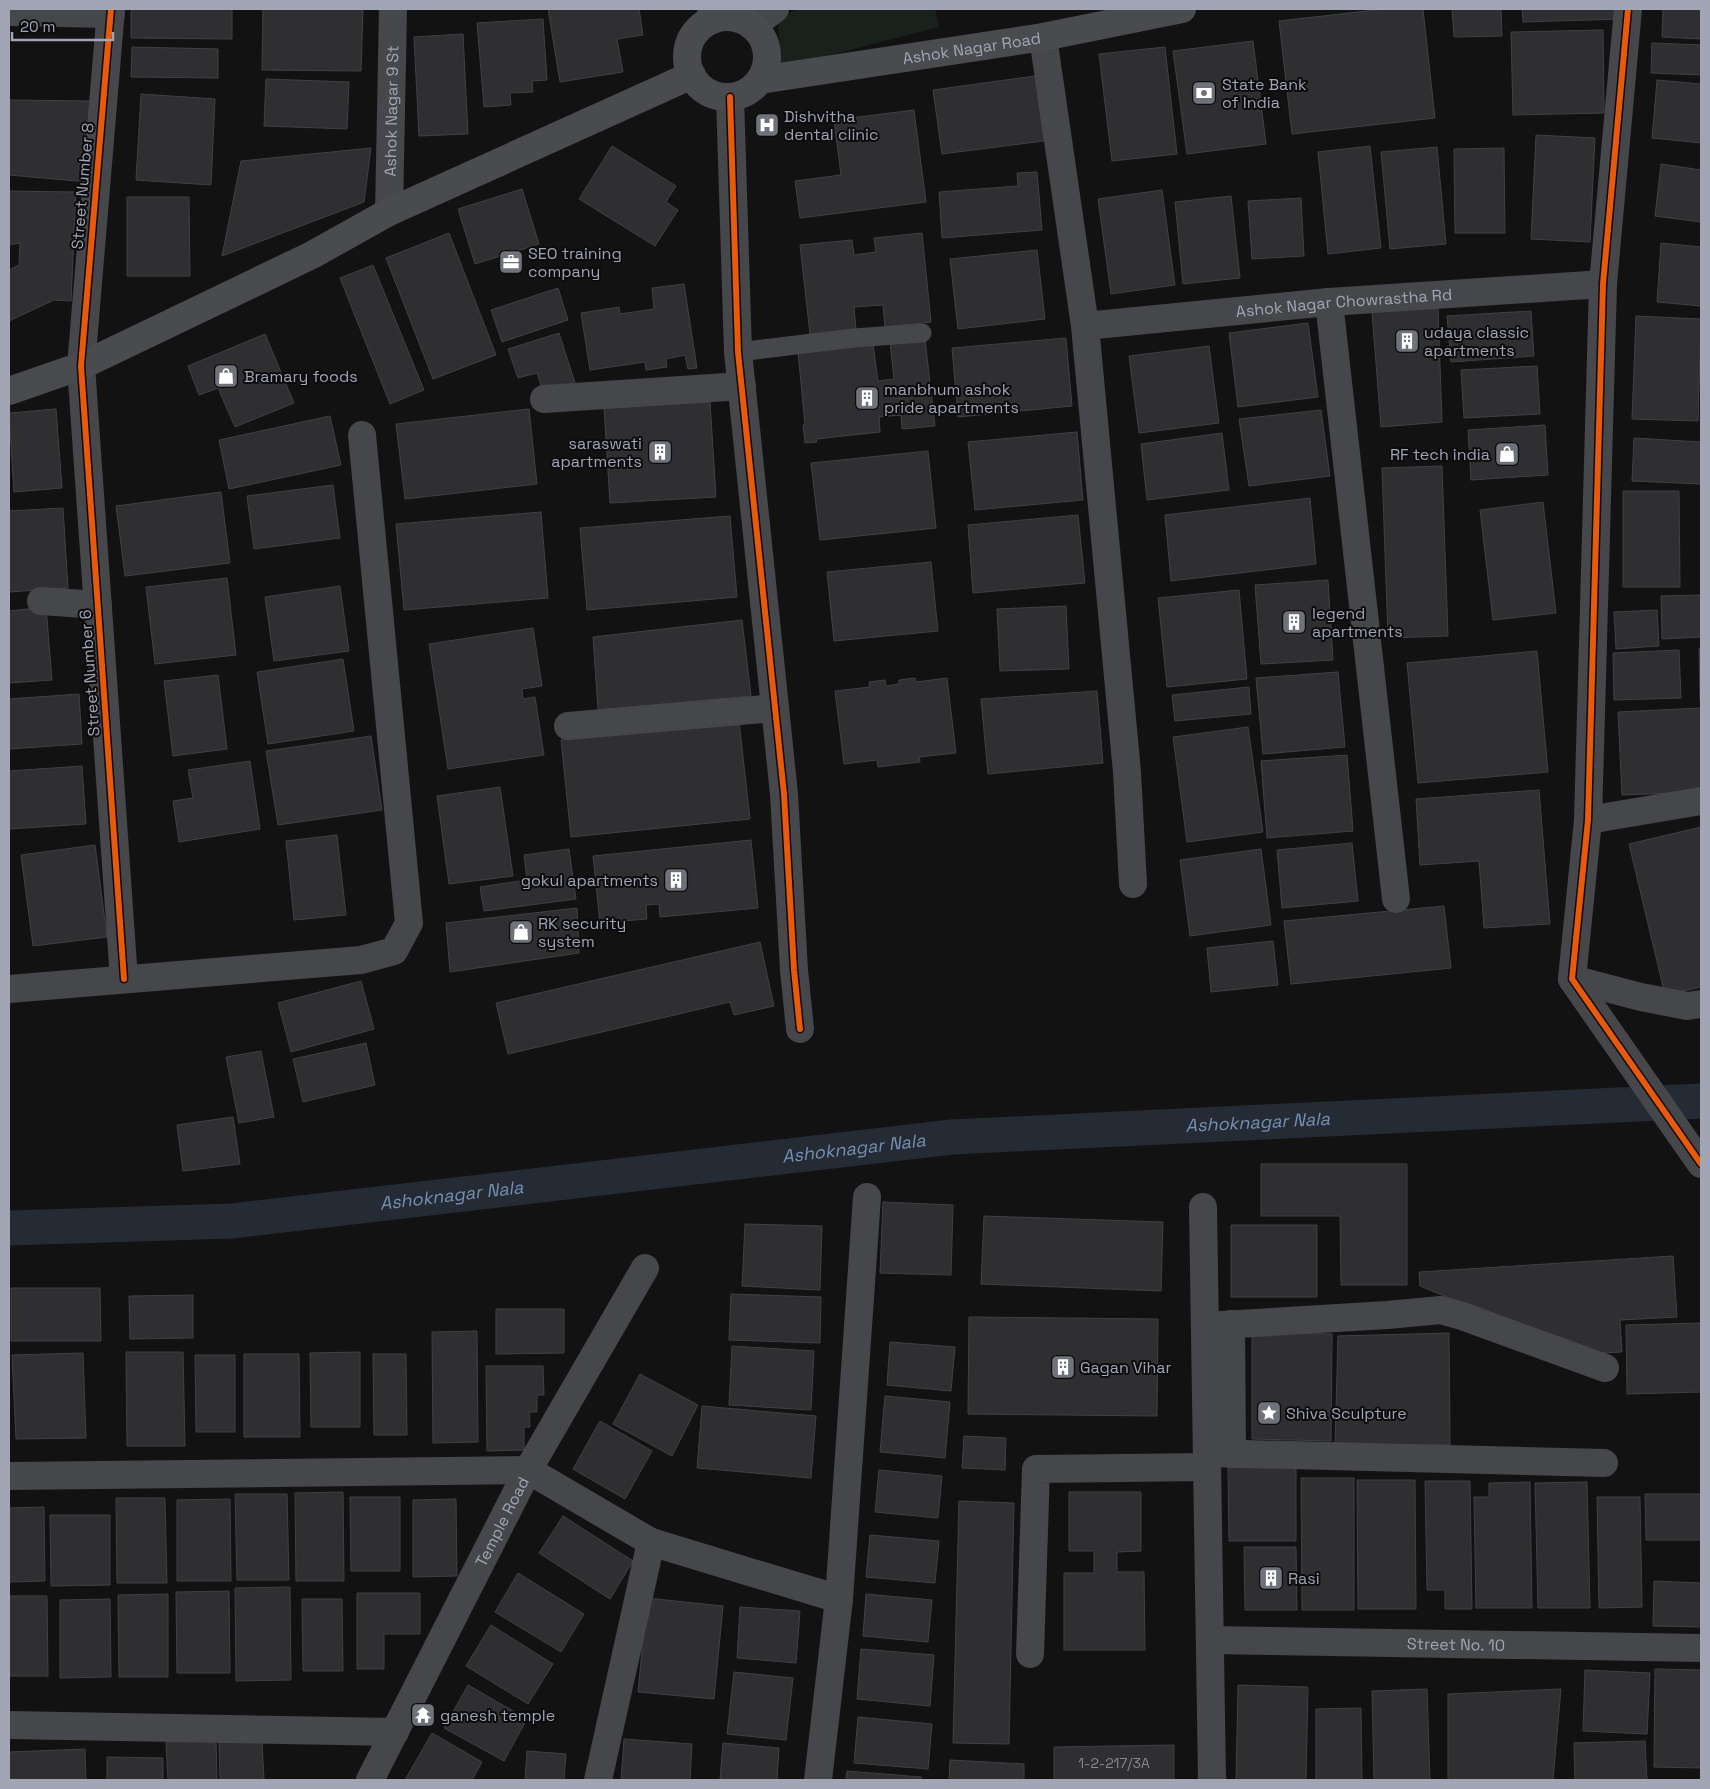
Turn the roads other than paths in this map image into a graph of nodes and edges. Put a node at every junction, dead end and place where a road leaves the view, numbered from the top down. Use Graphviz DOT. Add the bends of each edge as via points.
graph roads {
  1 [pos="393,9"];
  2 [pos="775,9"];
  3 [pos="1182,9"];
  4 [pos="1628,9"];
  5 [pos="111,11"];
  6 [pos="9,12"];
  7 [pos="711,14"];
  8 [pos="752,26"];
  9 [pos="1043,37"];
  10 [pos="692,75"];
  11 [pos="760,80"];
  12 [pos="730,97"];
  13 [pos="390,212"];
  14 [pos="1603,284"];
  15 [pos="1329,302"];
  16 [pos="1085,326"];
  17 [pos="922,333"];
  18 [pos="738,352"];
  19 [pos="81,366"];
  20 [pos="742,386"];
  21 [pos="9,391"];
  22 [pos="544,399"];
  23 [pos="362,435"];
  24 [pos="41,601"];
  25 [pos="98,605"];
  26 [pos="775,708"];
  27 [pos="568,726"];
  28 [pos="1701,801"];
  29 [pos="1588,820"];
  30 [pos="1133,884"];
  31 [pos="1396,899"];
  32 [pos="124,979"];
  33 [pos="1572,979"];
  34 [pos="9,990"];
  35 [pos="1701,1004"];
  36 [pos="800,1029"];
  37 [pos="1701,1164"];
  38 [pos="867,1197"];
  39 [pos="1203,1207"];
  40 [pos="645,1268"];
  41 [pos="1232,1324"];
  42 [pos="1205,1326"];
  43 [pos="1605,1368"];
  44 [pos="1215,1458"];
  45 [pos="1604,1463"];
  46 [pos="528,1470"];
  47 [pos="9,1476"];
  48 [pos="651,1542"];
  49 [pos="839,1599"];
  50 [pos="1210,1640"];
  51 [pos="1701,1648"];
  52 [pos="1030,1654"];
  53 [pos="9,1725"];
  54 [pos="395,1732"];
  55 [pos="370,1780"];
  56 [pos="598,1780"];
  57 [pos="818,1780"];
  58 [pos="1212,1780"];
  1 -- 13 [label="street, Ashok Nagar 9 St"];
  2 -- 8 [label="street"];
  3 -- 9 [label="main road, Ashok Nagar Road"];
  4 -- 14 [label="street"];
  5 -- 6 [label="street"];
  5 -- 19 [label="street, Street Number 8"];
  7 -- 8 [label="main road" via="740,19"];
  7 -- 10 [label="main road" via="688,50"];
  8 -- 11 [label="main road" via="764,42 767,61"];
  9 -- 11 [label="main road, Ashok Nagar Road"];
  9 -- 16 [label="street"];
  10 -- 12 [label="main road" via="708,92"];
  10 -- 13 [label="main road"];
  11 -- 12 [label="main road" via="747,93"];
  12 -- 18 [label="street"];
  13 -- 19 [label="main road" via="312,255"];
  14 -- 15 [label="street, Ashok Nagar Chowrastha Rd"];
  14 -- 29 [label="street"];
  15 -- 16 [label="street, Ashok Nagar Chowrastha Rd"];
  15 -- 31 [label="street"];
  16 -- 30 [label="street" via="1127,772"];
  17 -- 18 [label="lane"];
  18 -- 20 [label="street"];
  19 -- 21 [label="main road"];
  19 -- 25 [label="street, Street Number 6"];
  20 -- 22 [label="street"];
  20 -- 26 [label="street"];
  23 -- 32 [label="street" via="409,923 394,951 361,960"];
  24 -- 25 [label="street"];
  25 -- 32 [label="street, Street Number 6"];
  26 -- 27 [label="street"];
  26 -- 36 [label="street"];
  28 -- 29 [label="street"];
  29 -- 33 [label="street"];
  32 -- 34 [label="street"];
  33 -- 35 [label="street" via="1678,1005"];
  33 -- 37 [label="street"];
  38 -- 49 [label="street"];
  39 -- 42 [label="street"];
  40 -- 46 [label="street, Temple Road"];
  41 -- 42 [label="street"];
  41 -- 43 [label="street" via="1441,1310"];
  41 -- 44 [label="street"];
  42 -- 44 [label="street"];
  44 -- 45 [label="street"];
  44 -- 50 [label="street"];
  44 -- 52 [label="street" via="1036,1469"];
  46 -- 47 [label="street"];
  46 -- 48 [label="street"];
  46 -- 54 [label="street, Temple Road"];
  48 -- 49 [label="street"];
  48 -- 56 [label="street"];
  49 -- 57 [label="street"];
  50 -- 51 [label="street, Street No. 10"];
  50 -- 58 [label="street"];
  53 -- 54 [label="street"];
  54 -- 55 [label="street, Temple Road"];
}
